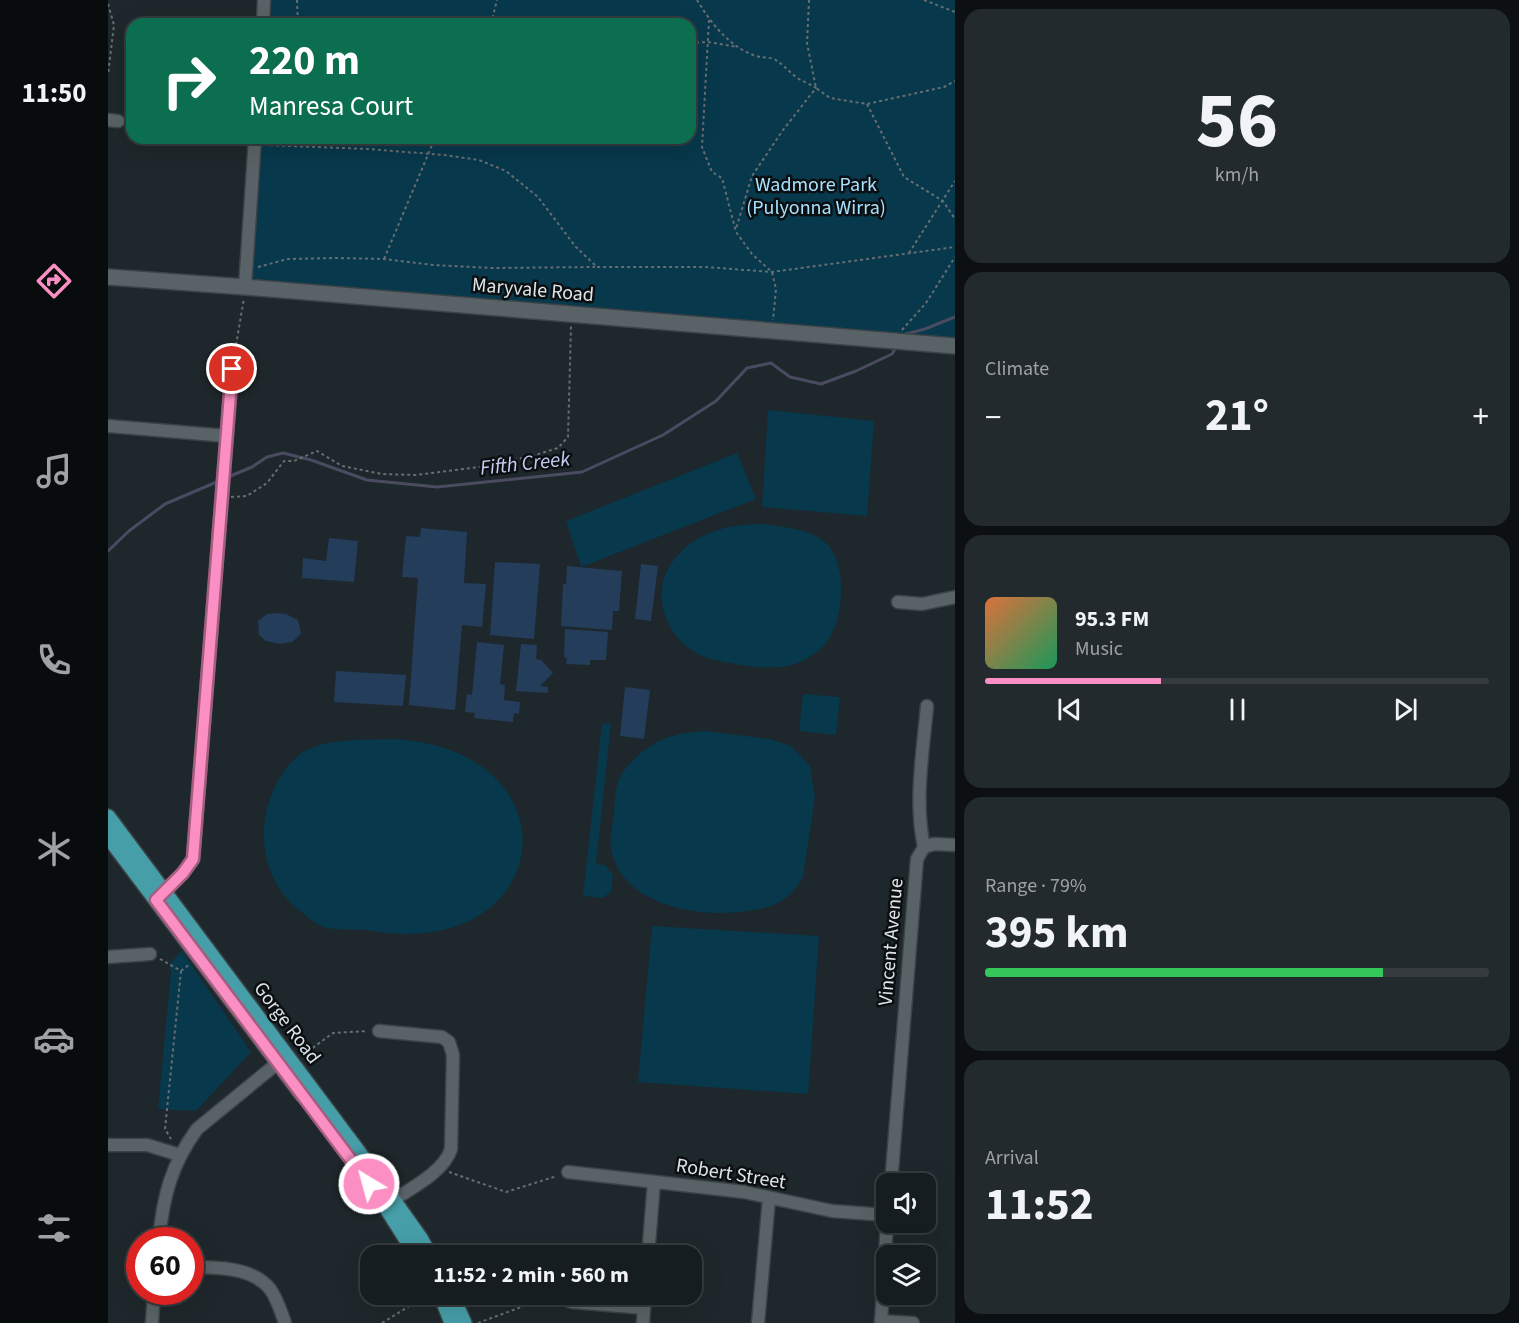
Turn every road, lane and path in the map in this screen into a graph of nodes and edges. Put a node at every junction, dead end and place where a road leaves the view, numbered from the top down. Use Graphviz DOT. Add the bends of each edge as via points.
graph roads {
  1 [pos="264,0"];
  2 [pos="297,0"];
  3 [pos="497,0"];
  4 [pos="697,0"];
  5 [pos="810,0"];
  6 [pos="924,0"];
  7 [pos="108,4"];
  8 [pos="955,12"];
  9 [pos="262,18"];
  10 [pos="298,18"];
  11 [pos="492,18"];
  12 [pos="709,20"];
  13 [pos="708,42"];
  14 [pos="696,43"];
  15 [pos="739,47"];
  16 [pos="108,75"];
  17 [pos="955,81"];
  18 [pos="816,88"];
  19 [pos="867,104"];
  20 [pos="255,144"];
  21 [pos="277,144"];
  22 [pos="432,144"];
  23 [pos="291,146"];
  24 [pos="427,153"];
  25 [pos="955,181"];
  26 [pos="943,201"];
  27 [pos="955,219"];
  28 [pos="735,232"];
  29 [pos="955,247"];
  30 [pos="909,253"];
  31 [pos="955,257"];
  32 [pos="384,259"];
  33 [pos="597,267"];
  34 [pos="246,271"];
  35 [pos="772,272"];
  36 [pos="108,277"];
  37 [pos="245,287"];
  38 [pos="571,314"];
  39 [pos="771,331"];
  40 [pos="900,342"];
  41 [pos="955,346"];
  42 [pos="232,369"];
  43 [pos="108,426"];
  44 [pos="227,436"];
  45 [pos="223,491"];
  46 [pos="955,597"];
  47 [pos="898,602"];
  48 [pos="927,706"];
  49 [pos="108,816"];
  50 [pos="108,836"];
  51 [pos="955,845"];
  52 [pos="924,847"];
  53 [pos="160,896"];
  54 [pos="150,954"];
  55 [pos="108,957"];
  56 [pos="193,962"];
  57 [pos="182,970"];
  58 [pos="379,1031"];
  59 [pos="285,1061"];
  60 [pos="108,1145"];
  61 [pos="180,1155"];
  62 [pos="440,1168"];
  63 [pos="568,1172"];
  64 [pos="892,1173"];
  65 [pos="654,1182"];
  66 [pos="769,1198"];
  67 [pos="389,1203"];
  68 [pos="876,1214"];
  69 [pos="161,1227"];
  70 [pos="887,1233"];
  71 [pos="411,1245"];
  72 [pos="421,1245"];
  73 [pos="649,1245"];
  74 [pos="204,1268"];
  75 [pos="153,1305"];
  76 [pos="411,1305"];
  77 [pos="445,1305"];
  78 [pos="456,1305"];
  79 [pos="525,1305"];
  80 [pos="608,1305"];
  81 [pos="644,1305"];
  82 [pos="644,1308"];
  83 [pos="881,1322"];
  84 [pos="152,1323"];
  85 [pos="285,1323"];
  86 [pos="382,1323"];
  87 [pos="452,1323"];
  88 [pos="464,1323"];
  89 [pos="478,1323"];
  90 [pos="643,1323"];
  91 [pos="758,1323"];
  92 [pos="913,1323"];
  1 -- 9 [label="street"];
  2 -- 10 [label="path"];
  3 -- 11 [label="path"];
  4 -- 12 [label="path"];
  5 -- 18 [label="path" via="807,43"];
  6 -- 8 [label="path"];
  7 -- 16 [label="path" via="114,25"];
  12 -- 13 [label="path"];
  12 -- 15 [label="path"];
  13 -- 14 [label="path"];
  13 -- 15 [label="path"];
  13 -- 28 [label="path" via="702,147 712,172 722,178"];
  15 -- 18 [label="path" via="758,57 772,58"];
  17 -- 19 [label="path" via="944,87"];
  18 -- 19 [label="path" via="830,98"];
  18 -- 28 [label="path" via="752,176"];
  19 -- 26 [label="path" via="904,177"];
  20 -- 34 [label="street"];
  21 -- 23 [label="path"];
  22 -- 24 [label="path"];
  23 -- 24 [label="path"];
  24 -- 32 [label="path"];
  24 -- 33 [label="path" via="479,160 506,171 538,196 575,246"];
  25 -- 26 [label="path"];
  26 -- 27 [label="path"];
  26 -- 30 [label="path"];
  28 -- 35 [label="path"];
  29 -- 30 [label="path"];
  30 -- 35 [label="path"];
  31 -- 40 [label="path"];
  32 -- 33 [label="path" via="492,268"];
  32 -- 34 [label="path" via="288,259"];
  33 -- 35 [label="path" via="706,267"];
  34 -- 37 [label="street"];
  35 -- 39 [label="path" via="776,289"];
  36 -- 37 [label="main road, Maryvale Road"];
  37 -- 38 [label="main road, Maryvale Road"];
  37 -- 42 [label="path"];
  38 -- 39 [label="main road, Maryvale Road"];
  38 -- 45 [label="path" via="567,437 558,448 479,467 416,476 342,466 317,451 284,461 267,483 247,496"];
  39 -- 40 [label="main road, Maryvale Road"];
  40 -- 41 [label="main road, Maryvale Road"];
  42 -- 44 [label="street"];
  43 -- 44 [label="street"];
  44 -- 45 [label="street"];
  45 -- 53 [label="street" via="193,859"];
  46 -- 47 [label="street" via="922,604"];
  48 -- 52 [label="street, Vincent Avenue" via="919,801"];
  49 -- 53 [label="main road, Gorge Road"];
  50 -- 53 [label="main road, Gorge Road"];
  51 -- 52 [label="street"];
  52 -- 64 [label="street, Vincent Avenue" via="917,859"];
  53 -- 59 [label="main road, Gorge Road"];
  54 -- 55 [label="street"];
  54 -- 57 [label="path"];
  56 -- 57 [label="path"];
  57 -- 61 [label="path" via="165,1129"];
  58 -- 59 [label="path" via="333,1033"];
  58 -- 62 [label="street" via="436,1035 452,1047 451,1149"];
  59 -- 61 [label="street" via="197,1129"];
  59 -- 67 [label="main road, Gorge Road"];
  60 -- 61 [label="street" via="147,1145"];
  61 -- 69 [label="street" via="164,1198"];
  62 -- 63 [label="path" via="506,1192"];
  62 -- 67 [label="street"];
  63 -- 65 [label="street, Robert Street"];
  65 -- 66 [label="street, Robert Street"];
  65 -- 73 [label="street"];
  66 -- 68 [label="street, Robert Street" via="832,1211"];
  66 -- 91 [label="street"];
  67 -- 71 [label="main road, Gorge Road"];
  67 -- 72 [label="main road, Gorge Road"];
  70 -- 83 [label="street"];
  74 -- 85 [label="street" via="242,1272 263,1283 270,1288"];
  75 -- 84 [label="street"];
  76 -- 86 [label="path"];
  77 -- 87 [label="main road"];
  78 -- 88 [label="main road"];
  79 -- 89 [label="path"];
  80 -- 82 [label="street"];
  81 -- 82 [label="street"];
  82 -- 90 [label="street"];
  83 -- 92 [label="street"];
}
